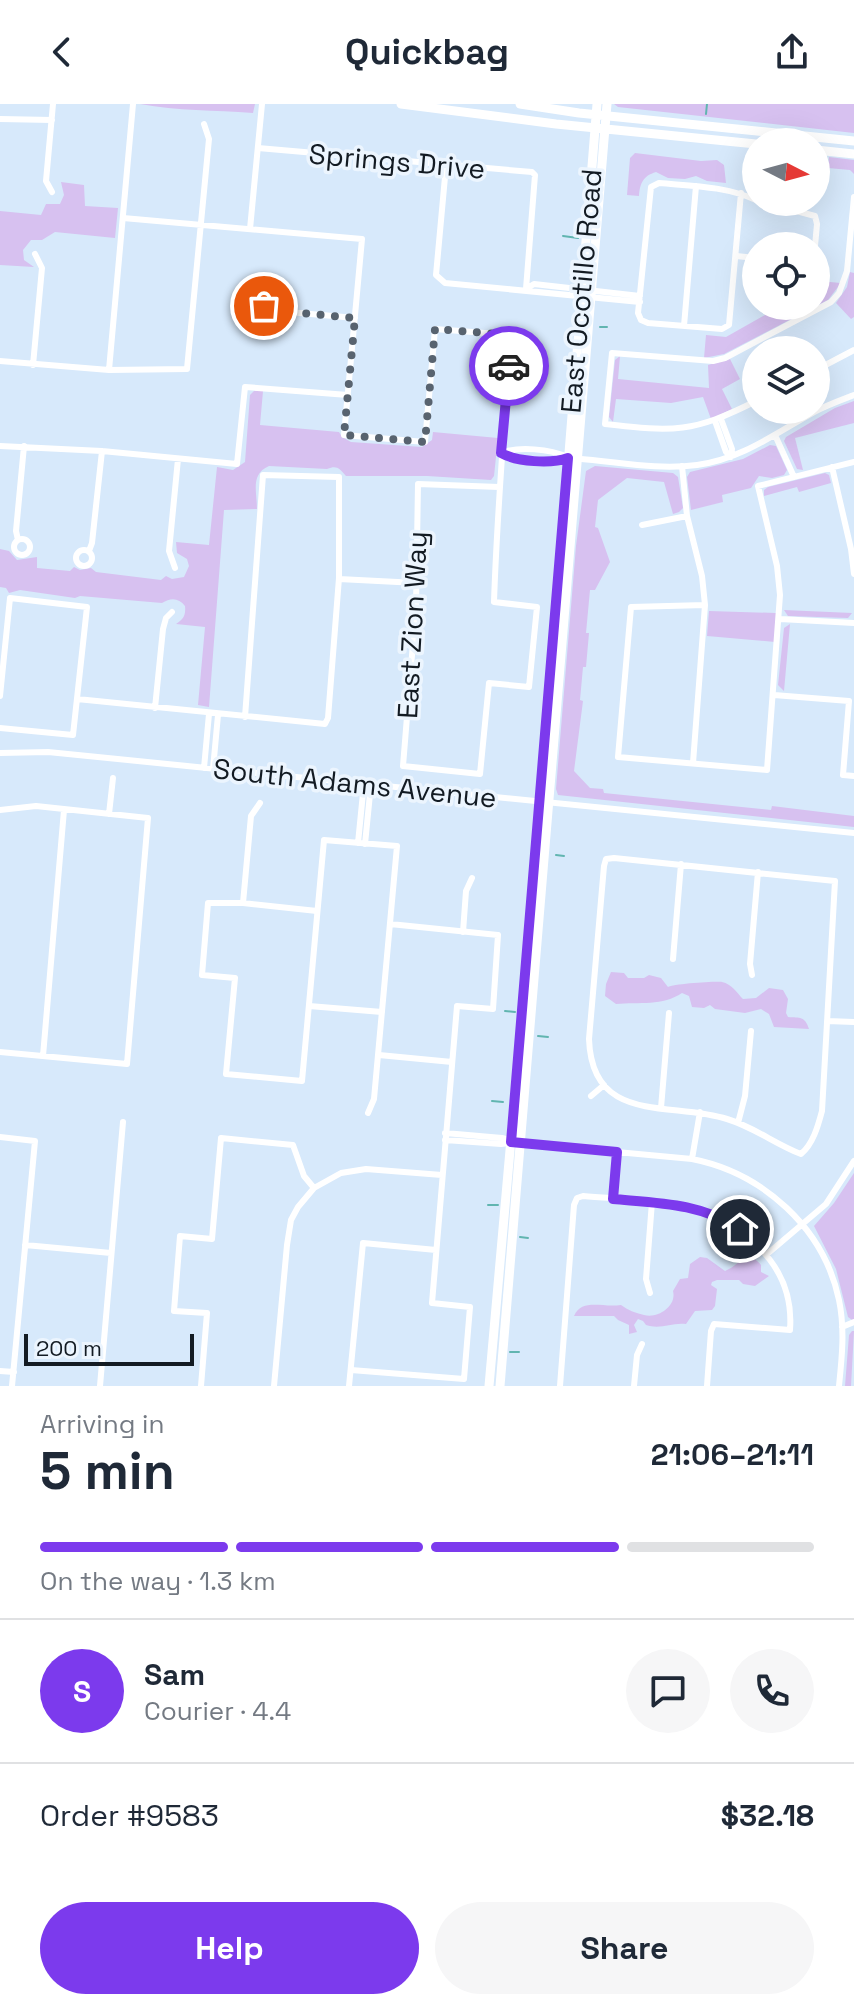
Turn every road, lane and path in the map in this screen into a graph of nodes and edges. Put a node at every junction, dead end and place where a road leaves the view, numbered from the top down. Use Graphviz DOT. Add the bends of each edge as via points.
graph roads {
  1 [pos="53,104"];
  2 [pos="133,104"];
  3 [pos="262,104"];
  4 [pos="401,104"];
  5 [pos="520,104"];
  6 [pos="607,104"];
  7 [pos="600,112"];
  8 [pos="0,119"];
  9 [pos="52,120"];
  10 [pos="204,124"];
  11 [pos="600,128"];
  12 [pos="742,133"];
  13 [pos="830,140"];
  14 [pos="854,141"];
  15 [pos="742,143"];
  16 [pos="258,148"];
  17 [pos="830,151"];
  18 [pos="854,154"];
  19 [pos="446,166"];
  20 [pos="696,186"];
  21 [pos="52,192"];
  22 [pos="741,193"];
  23 [pos="854,197"];
  24 [pos="123,218"];
  25 [pos="201,225"];
  26 [pos="250,229"];
  27 [pos="35,254"];
  28 [pos="736,256"];
  29 [pos="742,257"];
  30 [pos="553,286"];
  31 [pos="526,289"];
  32 [pos="553,294"];
  33 [pos="587,294"];
  34 [pos="640,299"];
  35 [pos="264,306"];
  36 [pos="355,318"];
  37 [pos="684,326"];
  38 [pos="854,350"];
  39 [pos="0,361"];
  40 [pos="830,363"];
  41 [pos="33,365"];
  42 [pos="109,370"];
  43 [pos="508,372"];
  44 [pos="528,374"];
  45 [pos="348,395"];
  46 [pos="854,395"];
  47 [pos="742,408"];
  48 [pos="718,420"];
  49 [pos="775,435"];
  50 [pos="0,446"];
  51 [pos="24,446"];
  52 [pos="102,451"];
  53 [pos="501,453"];
  54 [pos="731,457"];
  55 [pos="568,458"];
  56 [pos="579,458"];
  57 [pos="178,459"];
  58 [pos="854,462"];
  59 [pos="682,466"];
  60 [pos="832,467"];
  61 [pos="794,477"];
  62 [pos="499,487"];
  63 [pos="687,516"];
  64 [pos="642,525"];
  65 [pos="18,540"];
  66 [pos="852,549"];
  67 [pos="89,551"];
  68 [pos="175,568"];
  69 [pos="854,574"];
  70 [pos="339,579"];
  71 [pos="417,583"];
  72 [pos="705,605"];
  73 [pos="172,612"];
  74 [pos="780,619"];
  75 [pos="854,623"];
  76 [pos="0,694"];
  77 [pos="774,695"];
  78 [pos="77,699"];
  79 [pos="155,708"];
  80 [pos="209,714"];
  81 [pos="218,715"];
  82 [pos="245,717"];
  83 [pos="0,728"];
  84 [pos="0,753"];
  85 [pos="693,763"];
  86 [pos="204,768"];
  87 [pos="213,769"];
  88 [pos="854,776"];
  89 [pos="113,778"];
  90 [pos="368,784"];
  91 [pos="546,802"];
  92 [pos="260,803"];
  93 [pos="0,810"];
  94 [pos="64,810"];
  95 [pos="109,814"];
  96 [pos="854,833"];
  97 [pos="362,843"];
  98 [pos="681,864"];
  99 [pos="758,872"];
  100 [pos="472,878"];
  101 [pos="243,903"];
  102 [pos="317,911"];
  103 [pos="390,924"];
  104 [pos="463,932"];
  105 [pos="673,959"];
  106 [pos="752,975"];
  107 [pos="309,1006"];
  108 [pos="382,1012"];
  109 [pos="669,1013"];
  110 [pos="827,1021"];
  111 [pos="854,1022"];
  112 [pos="751,1031"];
  113 [pos="0,1052"];
  114 [pos="379,1055"];
  115 [pos="43,1056"];
  116 [pos="452,1062"];
  117 [pos="604,1085"];
  118 [pos="591,1096"];
  119 [pos="661,1108"];
  120 [pos="700,1112"];
  121 [pos="368,1113"];
  122 [pos="123,1122"];
  123 [pos="738,1123"];
  124 [pos="0,1137"];
  125 [pos="445,1137"];
  126 [pos="516,1143"];
  127 [pos="617,1152"];
  128 [pos="692,1159"];
  129 [pos="854,1161"];
  130 [pos="442,1175"];
  131 [pos="314,1188"];
  132 [pos="613,1199"];
  133 [pos="652,1202"];
  134 [pos="803,1225"];
  135 [pos="25,1245"];
  136 [pos="436,1250"];
  137 [pos="111,1253"];
  138 [pos="766,1255"];
  139 [pos="650,1293"];
  140 [pos="854,1322"];
  141 [pos="842,1327"];
  142 [pos="854,1329"];
  143 [pos="642,1344"];
  144 [pos="351,1370"];
  145 [pos="0,1371"];
  146 [pos="14,1372"];
  147 [pos="431,1377"];
  148 [pos="12,1386"];
  149 [pos="100,1386"];
  150 [pos="201,1386"];
  151 [pos="274,1386"];
  152 [pos="349,1386"];
  153 [pos="430,1386"];
  154 [pos="489,1386"];
  155 [pos="500,1386"];
  156 [pos="560,1386"];
  157 [pos="634,1386"];
  158 [pos="707,1386"];
  159 [pos="839,1386"];
  1 -- 9 [label="street"];
  2 -- 24 [label="street"];
  3 -- 16 [label="street"];
  4 -- 11 [label="main road"];
  5 -- 7 [label="main road"];
  6 -- 7 [label="main road, East Ocotillo Road"];
  7 -- 11 [label="main road, East Ocotillo Road"];
  7 -- 12 [label="main road"];
  8 -- 9 [label="street"];
  9 -- 21 [label="street" via="46,181"];
  10 -- 25 [label="street" via="209,139"];
  11 -- 15 [label="main road"];
  11 -- 33 [label="main road, East Ocotillo Road"];
  13 -- 14 [label="main road"];
  16 -- 19 [label="street, Springs Drive"];
  16 -- 26 [label="street"];
  17 -- 18 [label="main road"];
  19 -- 31 [label="street" via="439,280"];
  19 -- 31 [label="street, Springs Drive" via="535,175"];
  20 -- 22 [label="street"];
  20 -- 34 [label="street" via="651,187"];
  20 -- 37 [label="street"];
  22 -- 28 [label="street"];
  23 -- 48 [label="street" via="844,282 831,302 713,361 612,353 605,424 679,429"];
  24 -- 25 [label="street"];
  24 -- 42 [label="street"];
  25 -- 26 [label="street"];
  25 -- 42 [label="street" via="187,369"];
  26 -- 36 [label="street" via="362,239"];
  27 -- 41 [label="street" via="42,268"];
  28 -- 29 [label="street"];
  28 -- 37 [label="street" via="729,325"];
  30 -- 31 [label="street" via="534,284"];
  30 -- 32 [label="street"];
  30 -- 33 [label="street"];
  31 -- 32 [label="street"];
  32 -- 33 [label="street"];
  33 -- 34 [label="street"];
  33 -- 55 [label="main road, East Ocotillo Road"];
  33 -- 56 [label="main road, East Ocotillo Road"];
  34 -- 37 [label="street" via="639,317 644,322"];
  35 -- 36 [label="street"];
  36 -- 45 [label="street"];
  38 -- 40 [label="street"];
  39 -- 41 [label="street"];
  41 -- 42 [label="street"];
  43 -- 44 [label="street"];
  43 -- 45 [label="street" via="511,335 435,329 425,442 344,435"];
  43 -- 53 [label="street"];
  45 -- 57 [label="street" via="245,387 237,464"];
  46 -- 49 [label="street"];
  47 -- 48 [label="street"];
  48 -- 54 [label="street"];
  49 -- 54 [label="street"];
  49 -- 61 [label="street"];
  50 -- 51 [label="street"];
  51 -- 52 [label="street"];
  51 -- 65 [label="street"];
  52 -- 57 [label="street"];
  52 -- 67 [label="street"];
  53 -- 55 [label="street"];
  53 -- 62 [label="street"];
  54 -- 59 [label="street"];
  55 -- 56 [label="street"];
  55 -- 91 [label="main road, East Ocotillo Road"];
  56 -- 59 [label="street"];
  56 -- 91 [label="main road, East Ocotillo Road"];
  57 -- 68 [label="street" via="169,551"];
  58 -- 60 [label="street"];
  59 -- 63 [label="street"];
  60 -- 61 [label="street"];
  60 -- 66 [label="street"];
  61 -- 74 [label="street" via="758,486 777,566"];
  62 -- 71 [label="street, East Zion Way" via="418,484"];
  62 -- 71 [label="street, East Zion Way" via="494,602 537,607 529,687 489,683 480,774 403,766"];
  63 -- 64 [label="street"];
  63 -- 72 [label="street"];
  66 -- 69 [label="street"];
  70 -- 71 [label="street"];
  70 -- 82 [label="street" via="325,724"];
  70 -- 82 [label="street" via="339,477 263,475"];
  72 -- 85 [label="street"];
  72 -- 85 [label="street" via="631,607 618,757"];
  73 -- 79 [label="street" via="163,629"];
  74 -- 75 [label="street"];
  74 -- 77 [label="street"];
  76 -- 78 [label="street" via="10,598 87,607"];
  77 -- 85 [label="street" via="767,770"];
  77 -- 88 [label="street" via="849,701 843,775"];
  78 -- 79 [label="street"];
  78 -- 83 [label="street" via="73,735"];
  79 -- 80 [label="street"];
  80 -- 81 [label="street"];
  80 -- 86 [label="street"];
  81 -- 82 [label="street"];
  81 -- 87 [label="street"];
  84 -- 86 [label="street, South Adams Avenue" via="38,751"];
  86 -- 87 [label="street, South Adams Avenue"];
  87 -- 90 [label="street, South Adams Avenue"];
  89 -- 95 [label="street"];
  90 -- 91 [label="street, South Adams Avenue"];
  90 -- 97 [label="street"];
  91 -- 96 [label="street, South Adams Avenue"];
  91 -- 126 [label="main road, East Ocotillo Road"];
  92 -- 101 [label="street" via="251,816"];
  93 -- 94 [label="street"];
  94 -- 95 [label="street"];
  94 -- 115 [label="street"];
  95 -- 115 [label="street" via="148,818 127,1064"];
  97 -- 102 [label="street" via="324,840"];
  97 -- 103 [label="street" via="397,846"];
  98 -- 99 [label="street"];
  98 -- 105 [label="street"];
  98 -- 117 [label="street" via="606,859 589,1039 592,1065"];
  99 -- 106 [label="street"];
  99 -- 110 [label="street" via="835,881"];
  100 -- 104 [label="street"];
  101 -- 102 [label="street"];
  101 -- 107 [label="street" via="208,903 202,975 235,978 226,1074 302,1081"];
  102 -- 107 [label="street"];
  103 -- 104 [label="street"];
  103 -- 108 [label="street"];
  104 -- 116 [label="street" via="498,935 493,1009 457,1006"];
  107 -- 108 [label="street"];
  108 -- 114 [label="street"];
  109 -- 119 [label="street"];
  110 -- 111 [label="street"];
  110 -- 123 [label="street" via="822,1111 801,1154"];
  112 -- 123 [label="street"];
  113 -- 115 [label="street"];
  114 -- 116 [label="street"];
  114 -- 121 [label="street"];
  116 -- 125 [label="street"];
  117 -- 118 [label="street"];
  117 -- 119 [label="street" via="633,1105"];
  119 -- 120 [label="street"];
  120 -- 123 [label="street"];
  120 -- 128 [label="street"];
  122 -- 137 [label="street"];
  124 -- 135 [label="street" via="35,1141"];
  125 -- 126 [label="street"];
  125 -- 130 [label="street"];
  126 -- 127 [label="street"];
  126 -- 154 [label="main road, East Ocotillo Road"];
  126 -- 155 [label="main road, East Ocotillo Road"];
  127 -- 128 [label="street"];
  127 -- 132 [label="street"];
  128 -- 134 [label="street" via="754,1182"];
  129 -- 134 [label="street" via="833,1195"];
  130 -- 131 [label="street" via="366,1169 341,1173"];
  130 -- 136 [label="street"];
  131 -- 150 [label="street" via="293,1145 221,1138 212,1239 180,1236 174,1311 207,1313"];
  131 -- 151 [label="street" via="291,1220"];
  132 -- 133 [label="street"];
  132 -- 156 [label="street" via="577,1198 574,1205"];
  133 -- 138 [label="street" via="716,1215 740,1229"];
  133 -- 139 [label="street" via="646,1279"];
  134 -- 138 [label="street"];
  134 -- 141 [label="street" via="833,1277"];
  135 -- 137 [label="street"];
  135 -- 146 [label="street"];
  136 -- 144 [label="street" via="363,1243"];
  136 -- 147 [label="street" via="432,1303 470,1307 464,1379"];
  137 -- 149 [label="street"];
  138 -- 158 [label="street" via="790,1301 790,1330 714,1324"];
  140 -- 141 [label="street"];
  141 -- 142 [label="street"];
  141 -- 159 [label="street"];
  143 -- 157 [label="street"];
  144 -- 147 [label="street"];
  144 -- 152 [label="street"];
  145 -- 146 [label="street"];
  146 -- 148 [label="street"];
  147 -- 153 [label="street"];
}
